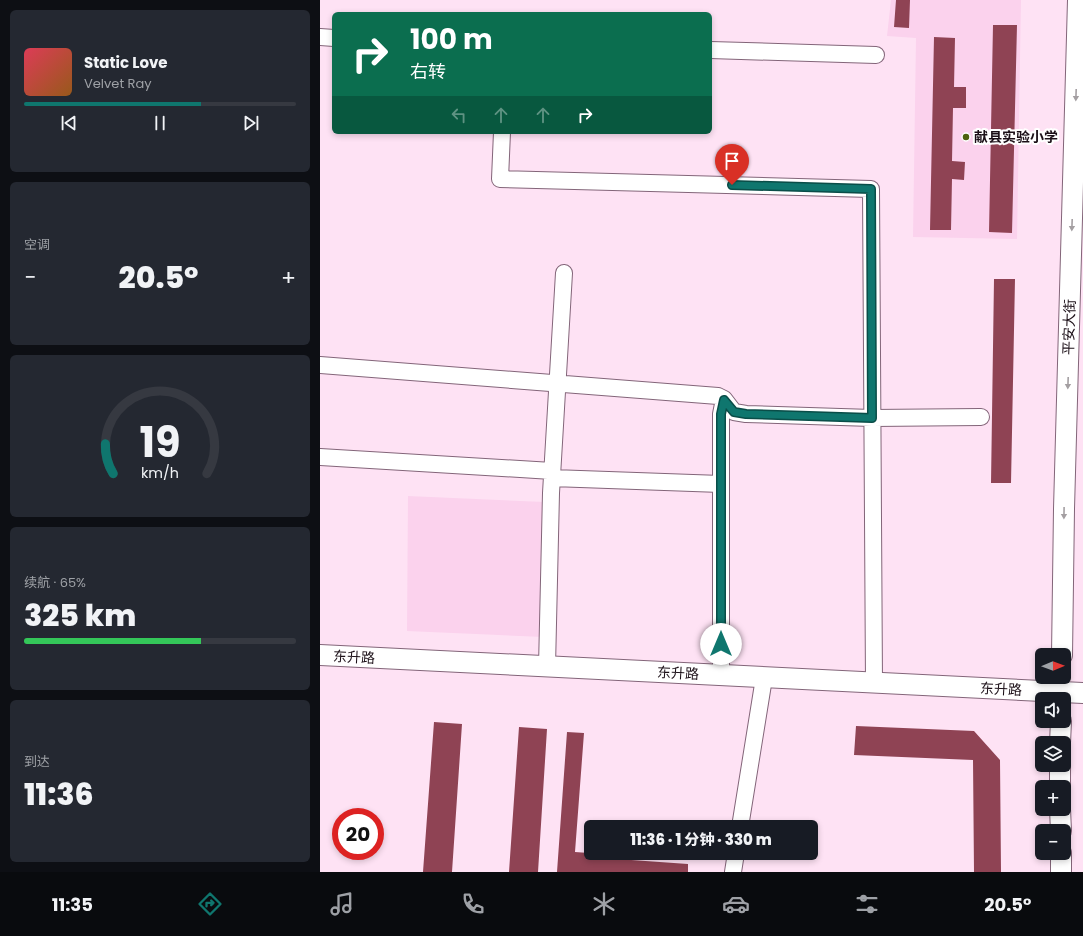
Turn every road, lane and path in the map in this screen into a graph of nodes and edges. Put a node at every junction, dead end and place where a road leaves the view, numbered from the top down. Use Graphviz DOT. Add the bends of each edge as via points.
graph roads {
  1 [pos="1078,0"];
  2 [pos="320,37"];
  3 [pos="332,38"];
  4 [pos="712,50"];
  5 [pos="876,55"];
  6 [pos="502,134"];
  7 [pos="564,273"];
  8 [pos="320,366"];
  9 [pos="557,384"];
  10 [pos="724,400"];
  11 [pos="982,417"];
  12 [pos="872,418"];
  13 [pos="320,458"];
  14 [pos="552,475"];
  15 [pos="721,484"];
  16 [pos="1062,648"];
  17 [pos="320,655"];
  18 [pos="547,667"];
  19 [pos="721,676"];
  20 [pos="764,678"];
  21 [pos="874,683"];
  22 [pos="1061,689"];
  23 [pos="1083,693"];
  24 [pos="741,820"];
  25 [pos="735,860"];
  26 [pos="1061,860"];
  27 [pos="733,872"];
  28 [pos="1061,872"];
  1 -- 16 [label="main road, 平安大街, one-way"];
  2 -- 3 [label="street"];
  4 -- 5 [label="street"];
  6 -- 12 [label="street" via="500,179 871,189"];
  7 -- 9 [label="street"];
  8 -- 9 [label="street"];
  9 -- 10 [label="street" via="718,396"];
  9 -- 14 [label="street"];
  10 -- 12 [label="street" via="734,412 746,414"];
  10 -- 15 [label="street" via="721,414"];
  11 -- 12 [label="street"];
  12 -- 21 [label="street"];
  13 -- 14 [label="street"];
  14 -- 15 [label="street"];
  14 -- 18 [label="street"];
  15 -- 19 [label="street"];
  17 -- 18 [label="main road, 东升路"];
  18 -- 19 [label="main road, 东升路"];
  19 -- 20 [label="main road, 东升路"];
  20 -- 21 [label="main road, 东升路"];
  20 -- 24 [label="street"];
  21 -- 22 [label="main road, 东升路"];
  22 -- 23 [label="main road, 东升路"];
  25 -- 27 [label="street"];
  26 -- 28 [label="main road"];
}
